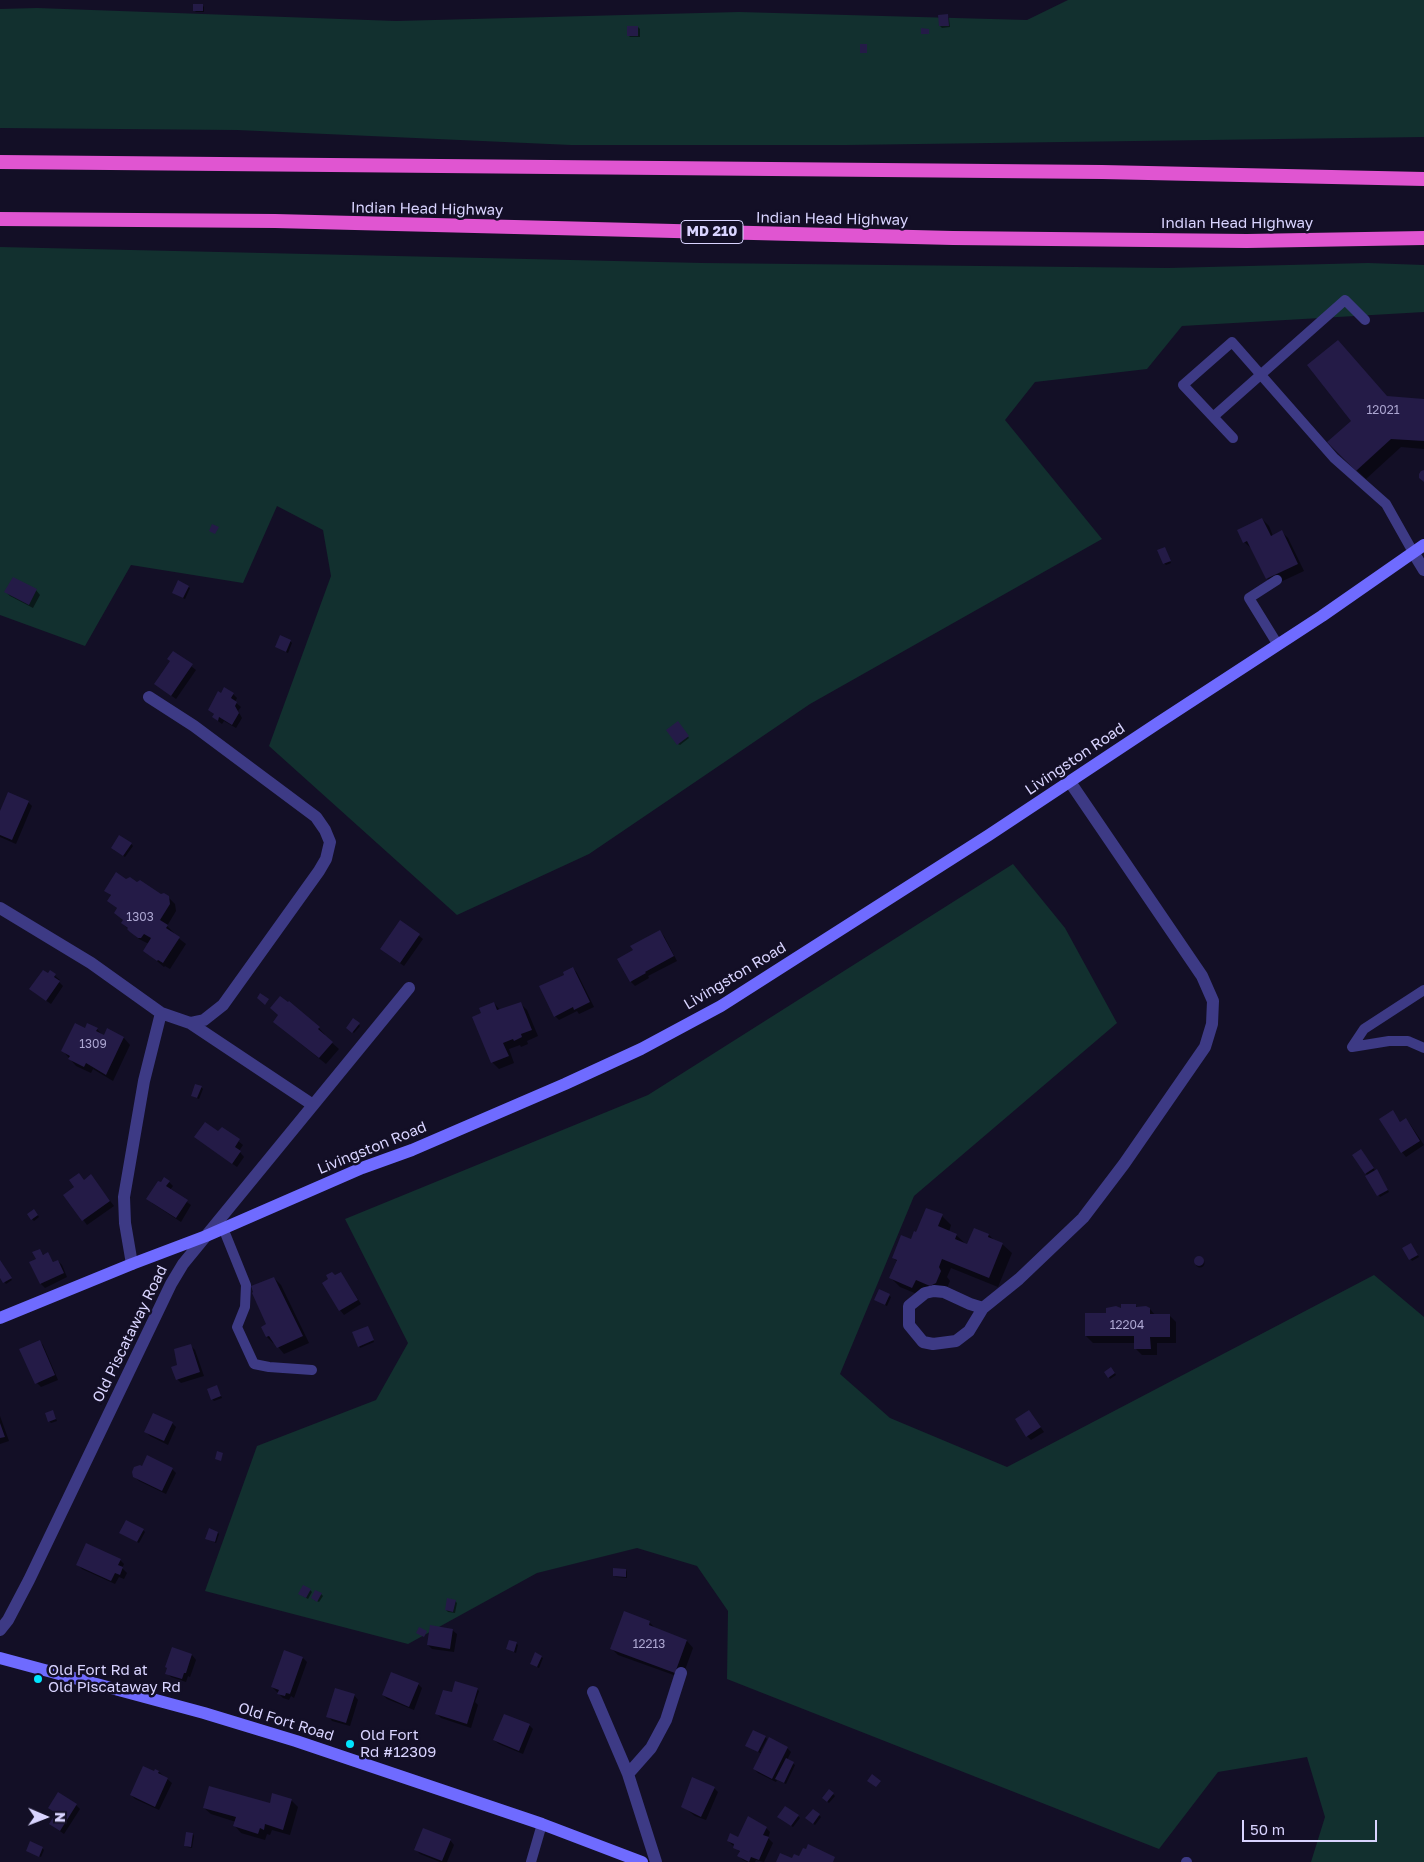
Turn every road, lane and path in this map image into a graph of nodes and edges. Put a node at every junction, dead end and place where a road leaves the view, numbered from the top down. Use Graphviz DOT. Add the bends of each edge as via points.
graph roads {
  1 [pos="0,162"];
  2 [pos="1424,179"];
  3 [pos="0,219"];
  4 [pos="1424,238"];
  5 [pos="1365,320"];
  6 [pos="1261,375"];
  7 [pos="1213,417"];
  8 [pos="1233,438"];
  9 [pos="1424,545"];
  10 [pos="1413,552"];
  11 [pos="1424,570"];
  12 [pos="1277,580"];
  13 [pos="1278,645"];
  14 [pos="149,697"];
  15 [pos="1070,782"];
  16 [pos="0,908"];
  17 [pos="409,988"];
  18 [pos="1424,990"];
  19 [pos="160,1013"];
  20 [pos="190,1023"];
  21 [pos="1424,1048"];
  22 [pos="314,1105"];
  23 [pos="223,1228"];
  24 [pos="206,1236"];
  25 [pos="132,1264"];
  26 [pos="984,1308"];
  27 [pos="0,1318"];
  28 [pos="312,1370"];
  29 [pos="0,1630"];
  30 [pos="0,1658"];
  31 [pos="681,1673"];
  32 [pos="594,1692"];
  33 [pos="628,1774"];
  34 [pos="542,1824"];
  35 [pos="531,1862"];
  36 [pos="642,1862"];
  37 [pos="656,1862"];
  1 -- 2 [label="highway" via="1082,172"];
  3 -- 4 [label="highway, Indian Head Highway / MD 210" via="275,221 953,238 1247,241"];
  5 -- 6 [label="lane" via="1345,300"];
  6 -- 7 [label="lane"];
  6 -- 7 [label="lane" via="1232,342 1183,385"];
  6 -- 10 [label="lane" via="1334,458 1386,504"];
  7 -- 8 [label="lane"];
  9 -- 10 [label="main road, Livingston Road"];
  10 -- 11 [label="street"];
  10 -- 13 [label="main road, Livingston Road"];
  12 -- 13 [label="lane" via="1250,598"];
  13 -- 15 [label="main road, Livingston Road"];
  14 -- 20 [label="street" via="194,726 316,817 330,842 319,871 223,1005 204,1020"];
  15 -- 23 [label="main road, Livingston Road" via="721,1006 641,1049 412,1150"];
  15 -- 26 [label="street" via="1202,976 1213,1001 1212,1024 1205,1047 1084,1218"];
  16 -- 19 [label="street" via="91,963"];
  17 -- 22 [label="street, Old Piscataway Road"];
  18 -- 21 [label="lane" via="1364,1030 1352,1047 1388,1040 1408,1041"];
  19 -- 20 [label="street"];
  19 -- 25 [label="street" via="144,1081 124,1197"];
  20 -- 22 [label="street"];
  22 -- 24 [label="street, Old Piscataway Road"];
  23 -- 24 [label="main road, Livingston Road"];
  23 -- 28 [label="lane" via="246,1285 245,1307 237,1327 254,1364"];
  24 -- 25 [label="main road, Livingston Road"];
  24 -- 29 [label="street, Old Piscataway Road" via="171,1284 29,1580"];
  25 -- 27 [label="main road, Livingston Road"];
  26 -- 26 [label="street" via="969,1331 948,1343 924,1342 909,1325 909,1306 926,1293 944,1292"];
  30 -- 34 [label="main road, Old Fort Road" via="296,1741"];
  31 -- 33 [label="street" via="666,1720 651,1748"];
  32 -- 33 [label="street"];
  33 -- 37 [label="street"];
  34 -- 35 [label="lane"];
  34 -- 36 [label="main road, Old Fort Road"];
}
